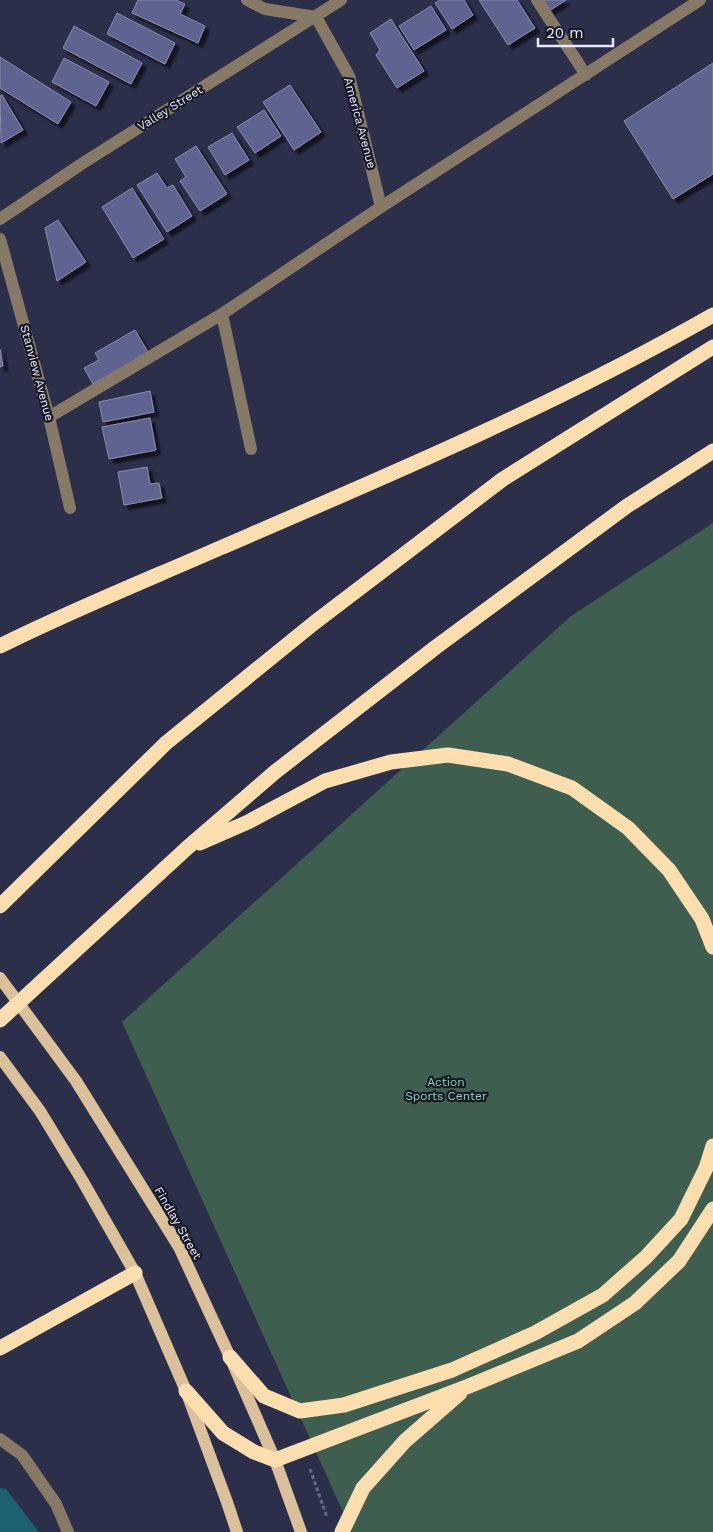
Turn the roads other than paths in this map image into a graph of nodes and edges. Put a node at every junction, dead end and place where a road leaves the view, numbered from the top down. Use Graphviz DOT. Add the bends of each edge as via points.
graph roads {
  1 [pos="247,0"];
  2 [pos="341,0"];
  3 [pos="537,0"];
  4 [pos="697,1"];
  5 [pos="316,16"];
  6 [pos="586,75"];
  7 [pos="381,207"];
  8 [pos="0,219"];
  9 [pos="0,239"];
  10 [pos="222,314"];
  11 [pos="713,315"];
  12 [pos="713,347"];
  13 [pos="49,417"];
  14 [pos="251,449"];
  15 [pos="713,451"];
  16 [pos="70,508"];
  17 [pos="2,646"];
  18 [pos="187,848"];
  19 [pos="0,906"];
  20 [pos="713,948"];
  21 [pos="0,978"];
  22 [pos="0,1020"];
  23 [pos="0,1057"];
  24 [pos="713,1146"];
  25 [pos="713,1209"];
  26 [pos="135,1274"];
  27 [pos="0,1348"];
  28 [pos="230,1357"];
  29 [pos="468,1386"];
  30 [pos="186,1391"];
  31 [pos="0,1439"];
  32 [pos="275,1460"];
  33 [pos="68,1532"];
  34 [pos="237,1532"];
  35 [pos="301,1532"];
  36 [pos="342,1532"];
  1 -- 5 [label="street" via="265,9"];
  2 -- 5 [label="street, Valley Street"];
  3 -- 6 [label="street"];
  4 -- 6 [label="street"];
  5 -- 7 [label="street, America Avenue" via="349,76"];
  5 -- 8 [label="street, Valley Street" via="82,163"];
  6 -- 7 [label="street"];
  7 -- 10 [label="street"];
  9 -- 13 [label="street, Stanview Avenue"];
  10 -- 13 [label="street"];
  10 -- 14 [label="street"];
  11 -- 17 [label="highway" via="528,411 67,614"];
  12 -- 19 [label="highway" via="503,479 314,623 166,743"];
  13 -- 16 [label="street, Stanview Avenue"];
  15 -- 18 [label="highway" via="627,506 436,647 274,772"];
  18 -- 20 [label="highway" via="248,822 325,782 391,762 448,755 508,764 572,788 628,828 669,870 702,919"];
  18 -- 22 [label="highway"];
  21 -- 28 [label="main road, Findlay Street" via="76,1081 179,1247"];
  23 -- 26 [label="main road" via="40,1111"];
  24 -- 28 [label="highway" via="681,1219 646,1257 602,1295 535,1333 460,1366 344,1405 300,1411 264,1396"];
  25 -- 29 [label="highway" via="678,1261 635,1303 578,1341"];
  26 -- 27 [label="highway"];
  26 -- 30 [label="main road"];
  28 -- 32 [label="main road, Findlay Street"];
  29 -- 32 [label="highway"];
  29 -- 36 [label="highway" via="405,1440 363,1488"];
  30 -- 32 [label="highway" via="223,1433 254,1452"];
  30 -- 34 [label="main road"];
  31 -- 33 [label="street" via="22,1455 56,1504"];
  32 -- 35 [label="main road, Findlay Street"];
}
